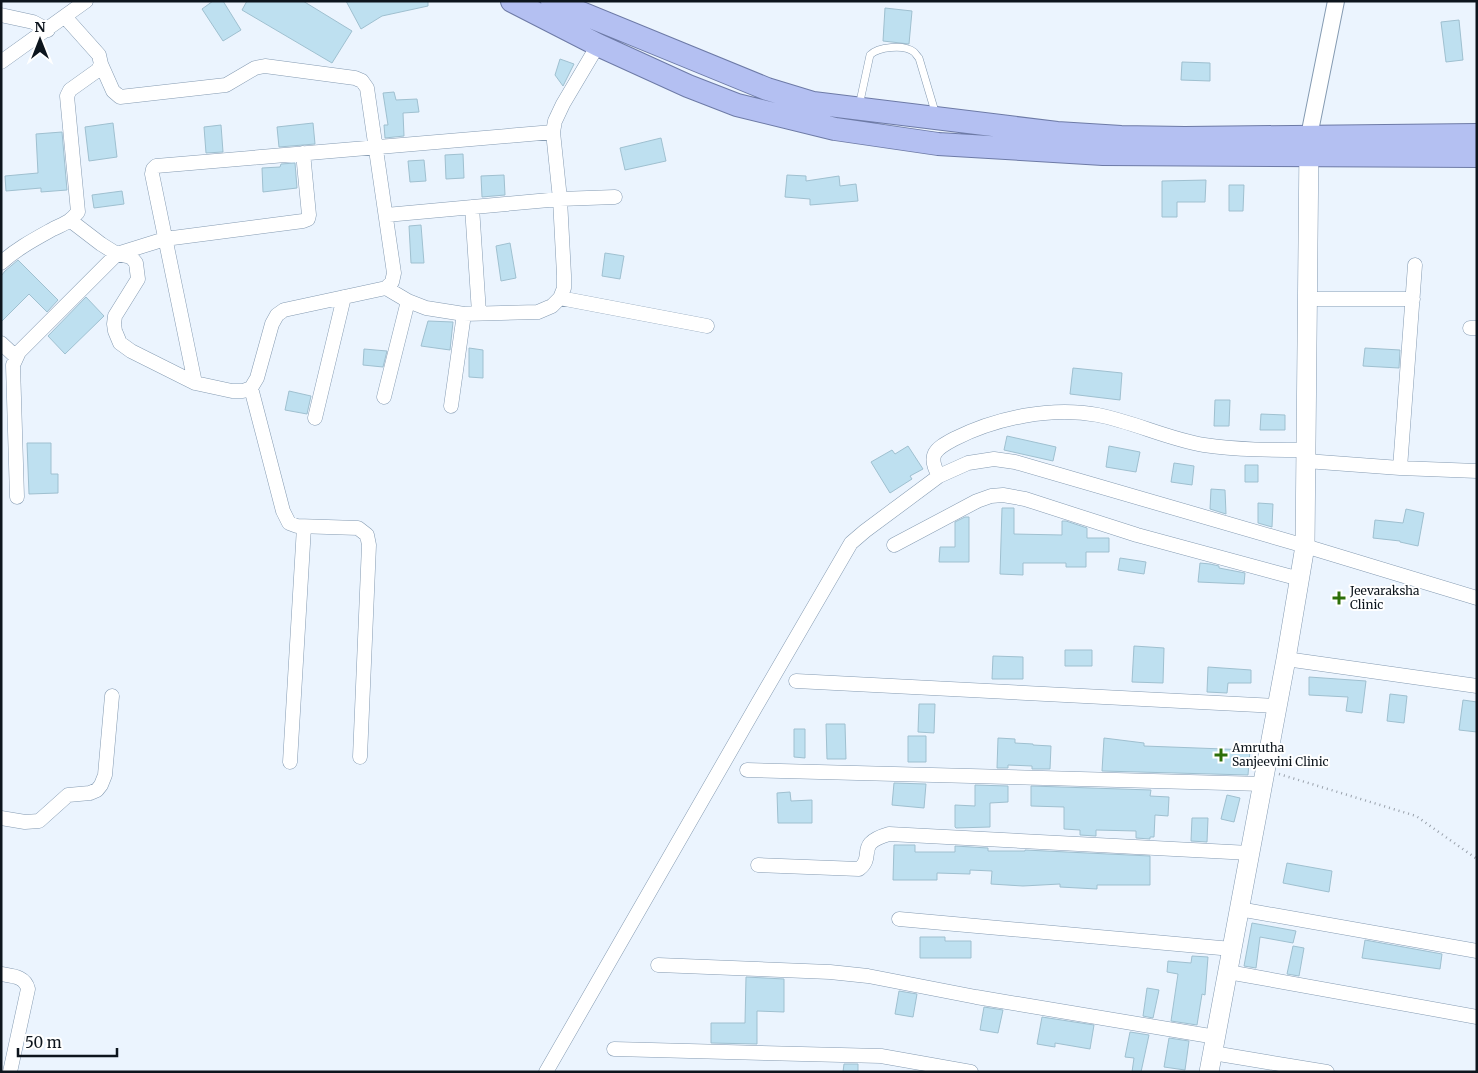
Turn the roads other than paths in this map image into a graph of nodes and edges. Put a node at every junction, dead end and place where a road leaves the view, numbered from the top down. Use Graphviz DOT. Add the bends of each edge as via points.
graph roads {
  1 [pos="86,1"];
  2 [pos="512,1"];
  3 [pos="552,1"];
  4 [pos="1336,1"];
  5 [pos="2,13"];
  6 [pos="66,18"];
  7 [pos="48,30"];
  8 [pos="598,45"];
  9 [pos="1,62"];
  10 [pos="101,64"];
  11 [pos="859,109"];
  12 [pos="811,113"];
  13 [pos="937,119"];
  14 [pos="553,132"];
  15 [pos="1477,135"];
  16 [pos="1308,145"];
  17 [pos="375,146"];
  18 [pos="303,153"];
  19 [pos="1477,156"];
  20 [pos="616,197"];
  21 [pos="560,199"];
  22 [pos="472,207"];
  23 [pos="386,215"];
  24 [pos="71,221"];
  25 [pos="165,240"];
  26 [pos="117,254"];
  27 [pos="1,263"];
  28 [pos="1415,265"];
  29 [pos="386,288"];
  30 [pos="344,297"];
  31 [pos="560,298"];
  32 [pos="1307,299"];
  33 [pos="1413,299"];
  34 [pos="408,301"];
  35 [pos="479,313"];
  36 [pos="464,314"];
  37 [pos="706,326"];
  38 [pos="1,343"];
  39 [pos="16,357"];
  40 [pos="195,384"];
  41 [pos="251,388"];
  42 [pos="384,397"];
  43 [pos="451,406"];
  44 [pos="315,418"];
  45 [pos="1306,455"];
  46 [pos="1400,468"];
  47 [pos="1477,471"];
  48 [pos="939,476"];
  49 [pos="17,497"];
  50 [pos="304,526"];
  51 [pos="894,545"];
  52 [pos="1303,561"];
  53 [pos="1477,598"];
  54 [pos="1286,659"];
  55 [pos="796,681"];
  56 [pos="1477,686"];
  57 [pos="112,696"];
  58 [pos="1277,706"];
  59 [pos="360,757"];
  60 [pos="290,762"];
  61 [pos="747,770"];
  62 [pos="1264,777"];
  63 [pos="1,818"];
  64 [pos="1250,853"];
  65 [pos="758,865"];
  66 [pos="1239,909"];
  67 [pos="899,919"];
  68 [pos="1232,950"];
  69 [pos="1477,951"];
  70 [pos="658,965"];
  71 [pos="1228,972"];
  72 [pos="1,974"];
  73 [pos="1477,1017"];
  74 [pos="1214,1045"];
  75 [pos="614,1049"];
  76 [pos="10,1072"];
  77 [pos="546,1072"];
  78 [pos="971,1072"];
  79 [pos="1209,1072"];
  80 [pos="1327,1072"];
  1 -- 6 [label="street"];
  2 -- 8 [label="highway"];
  3 -- 12 [label="highway" via="766,89"];
  4 -- 16 [label="street"];
  5 -- 7 [label="street"];
  6 -- 7 [label="street"];
  6 -- 10 [label="street" via="99,55"];
  7 -- 9 [label="street"];
  8 -- 12 [label="highway" via="737,105"];
  8 -- 14 [label="street" via="563,104"];
  10 -- 17 [label="street" via="113,91 120,97 226,86 255,68 265,66 355,78 367,88"];
  10 -- 24 [label="street" via="67,96 78,201 78,212"];
  11 -- 12 [label="highway"];
  11 -- 13 [label="highway"];
  11 -- 13 [label="lane" via="870,55 882,48 908,48 919,58"];
  12 -- 16 [label="highway" via="835,129 938,144 1103,154"];
  13 -- 16 [label="highway" via="1057,133"];
  14 -- 17 [label="street"];
  14 -- 21 [label="street"];
  15 -- 16 [label="highway"];
  16 -- 19 [label="highway" via="1421,156"];
  16 -- 32 [label="main road"];
  17 -- 18 [label="street"];
  17 -- 23 [label="street"];
  18 -- 25 [label="street" via="308,218"];
  18 -- 25 [label="street" via="156,166 152,174"];
  20 -- 21 [label="street"];
  21 -- 22 [label="street"];
  21 -- 31 [label="street" via="564,288"];
  22 -- 23 [label="street"];
  22 -- 35 [label="street"];
  23 -- 29 [label="street" via="394,273"];
  24 -- 26 [label="street"];
  24 -- 27 [label="street" via="12,253"];
  25 -- 26 [label="street"];
  25 -- 40 [label="street"];
  26 -- 39 [label="street"];
  26 -- 40 [label="street" via="131,257 138,270 138,279 115,316 115,331 120,343"];
  28 -- 33 [label="street"];
  29 -- 30 [label="street"];
  29 -- 34 [label="street"];
  30 -- 41 [label="street" via="284,310 277,315"];
  30 -- 44 [label="street"];
  31 -- 35 [label="street" via="538,312"];
  31 -- 37 [label="street"];
  32 -- 33 [label="street"];
  32 -- 45 [label="main road"];
  33 -- 46 [label="street"];
  34 -- 36 [label="street" via="426,308"];
  34 -- 42 [label="street"];
  35 -- 36 [label="street"];
  36 -- 43 [label="street"];
  38 -- 39 [label="street"];
  39 -- 49 [label="street"];
  40 -- 41 [label="street" via="232,391"];
  41 -- 50 [label="street" via="283,511 289,524"];
  45 -- 46 [label="street"];
  45 -- 48 [label="street" via="1203,445 1098,415 1053,412 1004,420 964,434 938,448 933,462"];
  45 -- 52 [label="main road"];
  46 -- 47 [label="street"];
  48 -- 52 [label="street" via="968,463 994,459 1015,462"];
  48 -- 77 [label="street" via="851,543"];
  50 -- 59 [label="street" via="358,528 367,535"];
  50 -- 60 [label="street"];
  51 -- 52 [label="street" via="977,501 1003,495 1137,535"];
  52 -- 53 [label="street"];
  52 -- 54 [label="main road"];
  54 -- 56 [label="street"];
  54 -- 58 [label="main road"];
  55 -- 58 [label="street"];
  57 -- 63 [label="street" via="105,775 97,790 68,796 39,821 32,823"];
  58 -- 62 [label="main road"];
  61 -- 62 [label="street"];
  62 -- 64 [label="main road"];
  64 -- 65 [label="street" via="889,834 875,838 869,844 863,866 858,869"];
  64 -- 66 [label="main road"];
  66 -- 68 [label="main road"];
  66 -- 69 [label="street"];
  67 -- 68 [label="street"];
  68 -- 71 [label="main road"];
  70 -- 74 [label="street" via="868,976"];
  71 -- 73 [label="street"];
  71 -- 74 [label="main road"];
  72 -- 76 [label="street" via="22,978 28,989"];
  74 -- 79 [label="main road"];
  74 -- 80 [label="street"];
  75 -- 78 [label="street" via="881,1056"];
}
